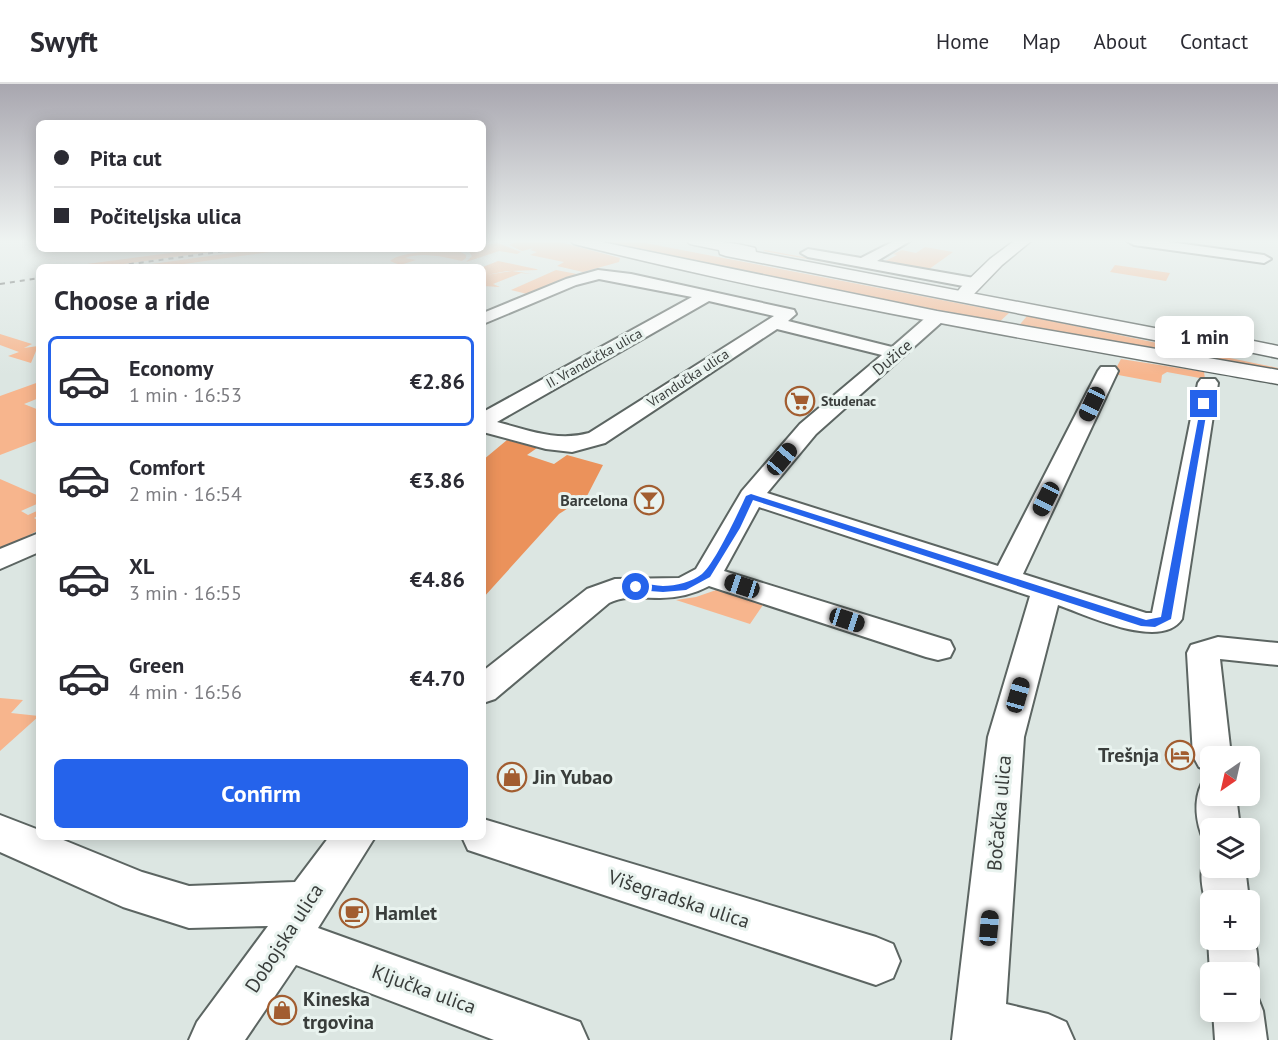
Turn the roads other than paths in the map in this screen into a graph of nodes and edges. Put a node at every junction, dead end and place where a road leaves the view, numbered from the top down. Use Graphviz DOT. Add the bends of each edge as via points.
graph roads {
  1 [pos="565,286"];
  2 [pos="659,286"];
  3 [pos="784,286"];
  4 [pos="883,286"];
  5 [pos="911,286"];
  6 [pos="962,286"];
  7 [pos="965,286"];
  8 [pos="971,287"];
  9 [pos="706,296"];
  10 [pos="937,317"];
  11 [pos="486,318"];
  12 [pos="780,318"];
  13 [pos="808,318"];
  14 [pos="1278,352"];
  15 [pos="895,353"];
  16 [pos="1278,359"];
  17 [pos="1278,365"];
  18 [pos="1108,371"];
  19 [pos="1278,377"];
  20 [pos="1208,383"];
  21 [pos="486,421"];
  22 [pos="486,424"];
  23 [pos="751,496"];
  24 [pos="36,542"];
  25 [pos="0,560"];
  26 [pos="1007,577"];
  27 [pos="696,581"];
  28 [pos="1047,591"];
  29 [pos="938,649"];
  30 [pos="1278,654"];
  31 [pos="486,688"];
  32 [pos="1211,746"];
  33 [pos="0,833"];
  34 [pos="486,838"];
  35 [pos="352,840"];
  36 [pos="296,921"];
  37 [pos="876,961"];
  38 [pos="1239,1022"];
  39 [pos="979,1031"];
  40 [pos="215,1040"];
  41 [pos="562,1040"];
  42 [pos="1048,1040"];
  43 [pos="1241,1040"];
  1 -- 11 [label="street"];
  2 -- 9 [label="street"];
  3 -- 10 [label="main road"];
  4 -- 17 [label="main road"];
  5 -- 16 [label="main road"];
  6 -- 8 [label="main road"];
  7 -- 8 [label="street"];
  8 -- 14 [label="main road"];
  9 -- 12 [label="street"];
  9 -- 21 [label="street, II. Vrandučka ulica"];
  10 -- 15 [label="street, Dužice"];
  10 -- 19 [label="main road"];
  12 -- 13 [label="street"];
  12 -- 15 [label="street"];
  12 -- 22 [label="street, Vrandučka ulica" via="597,438 572,444 546,442"];
  15 -- 23 [label="street, Dužice" via="808,429"];
  18 -- 26 [label="street"];
  20 -- 28 [label="street" via="1166,619 1145,623"];
  23 -- 26 [label="street"];
  23 -- 27 [label="street, Dužice" via="735,528"];
  24 -- 25 [label="street"];
  26 -- 28 [label="street"];
  27 -- 29 [label="street"];
  27 -- 31 [label="street" via="663,589 615,588 598,596"];
  28 -- 39 [label="street, Bočačka ulica" via="1006,737"];
  30 -- 32 [label="street" via="1218,648 1203,653"];
  33 -- 36 [label="street" via="139,892 189,907"];
  34 -- 37 [label="street, Višegradska ulica"];
  35 -- 36 [label="street, Dobojska ulica"];
  36 -- 40 [label="street, Dobojska ulica"];
  36 -- 41 [label="street, Ključka ulica"];
  38 -- 43 [label="street"];
  39 -- 42 [label="street"];
}
